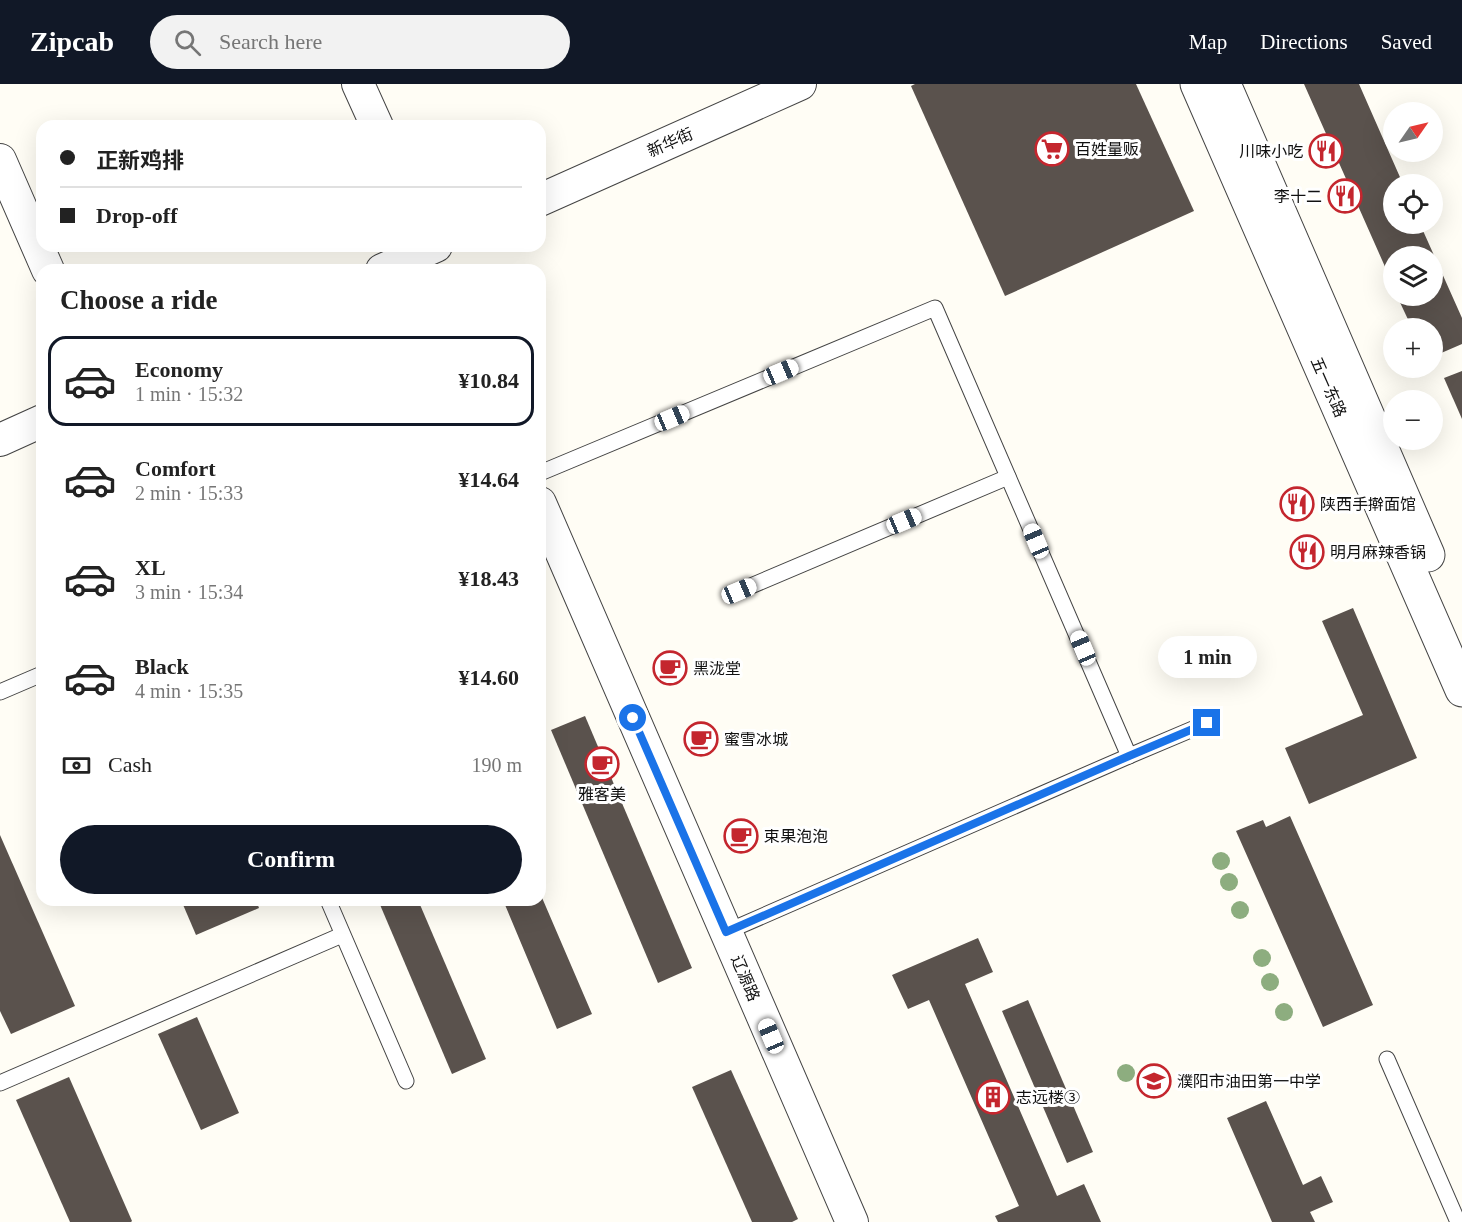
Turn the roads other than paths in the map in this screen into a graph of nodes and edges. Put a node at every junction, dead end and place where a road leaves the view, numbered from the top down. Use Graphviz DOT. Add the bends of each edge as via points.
graph roads {
  1 [pos="358,84"];
  2 [pos="800,84"];
  3 [pos="1197,84"];
  4 [pos="1224,84"];
  5 [pos="374,120"];
  6 [pos="0,160"];
  7 [pos="546,197"];
  8 [pos="36,242"];
  9 [pos="433,253"];
  10 [pos="400,264"];
  11 [pos="36,424"];
  12 [pos="0,440"];
  13 [pos="546,470"];
  14 [pos="1008,477"];
  15 [pos="546,517"];
  16 [pos="739,591"];
  17 [pos="1462,634"];
  18 [pos="36,677"];
  19 [pos="1462,690"];
  20 [pos="0,692"];
  21 [pos="1207,723"];
  22 [pos="1129,756"];
  23 [pos="330,906"];
  24 [pos="726,932"];
  25 [pos="342,935"];
  26 [pos="1387,1059"];
  27 [pos="406,1081"];
  28 [pos="0,1083"];
  29 [pos="852,1222"];
  30 [pos="1458,1222"];
  1 -- 5 [label="street"];
  2 -- 7 [label="street, 新华街"];
  3 -- 19 [label="street, 五一东路"];
  4 -- 17 [label="street, 五一东路"];
  6 -- 8 [label="street"];
  9 -- 10 [label="street"];
  11 -- 12 [label="street"];
  13 -- 14 [label="lane" via="935,308"];
  14 -- 16 [label="lane"];
  14 -- 22 [label="lane"];
  15 -- 24 [label="street, 辽源路"];
  18 -- 20 [label="lane"];
  21 -- 22 [label="lane"];
  22 -- 24 [label="lane"];
  23 -- 25 [label="lane"];
  24 -- 29 [label="street, 辽源路"];
  25 -- 27 [label="lane"];
  25 -- 28 [label="lane"];
  26 -- 30 [label="lane"];
}
